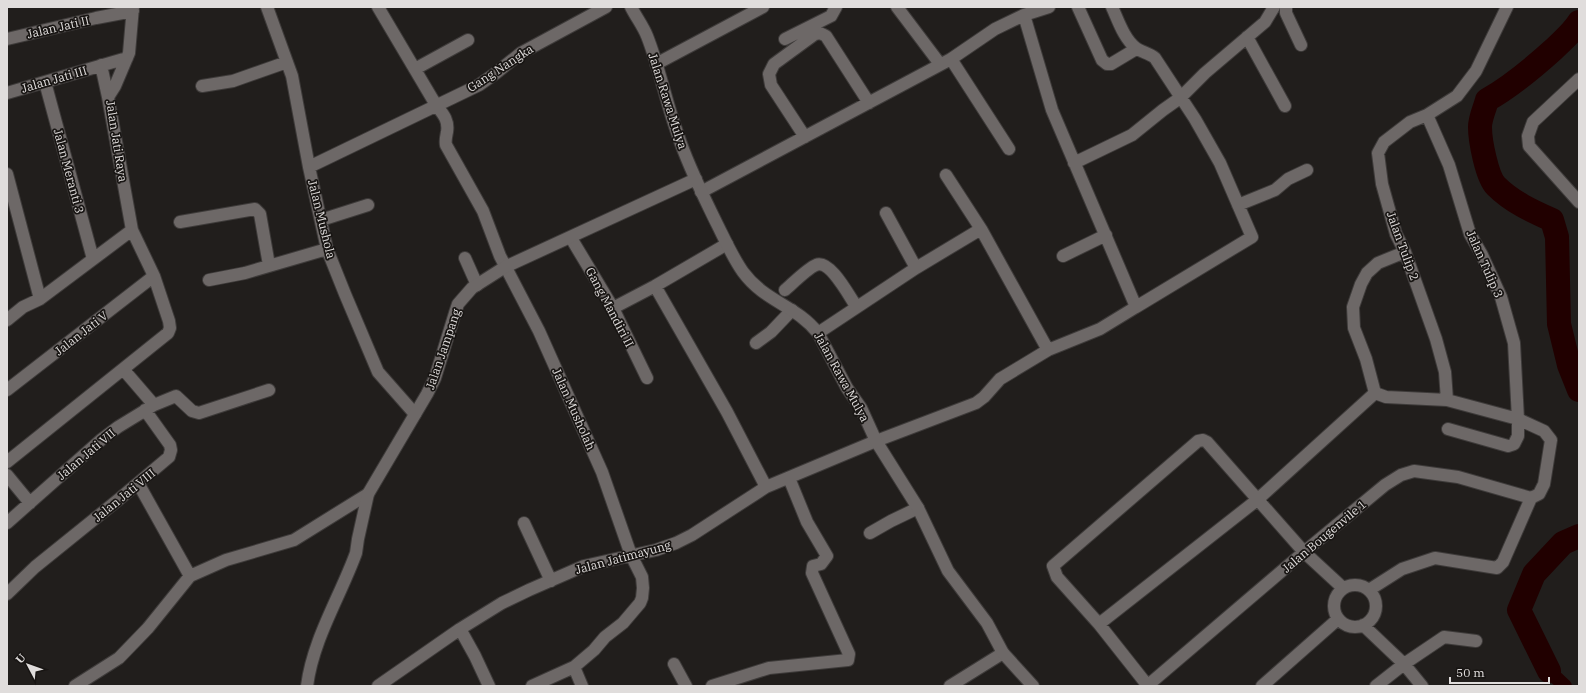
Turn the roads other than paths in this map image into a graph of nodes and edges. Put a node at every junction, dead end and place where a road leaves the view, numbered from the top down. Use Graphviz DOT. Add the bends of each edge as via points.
graph roads {
  1 [pos="267,7"];
  2 [pos="378,7"];
  3 [pos="606,7"];
  4 [pos="631,7"];
  5 [pos="763,7"];
  6 [pos="836,7"];
  7 [pos="897,7"];
  8 [pos="1049,7"];
  9 [pos="1078,7"];
  10 [pos="1112,7"];
  11 [pos="1274,7"];
  12 [pos="1507,7"];
  13 [pos="133,9"];
  14 [pos="1289,9"];
  15 [pos="1024,15"];
  16 [pos="1247,37"];
  17 [pos="7,39"];
  18 [pos="785,39"];
  19 [pos="468,40"];
  20 [pos="1301,45"];
  21 [pos="1136,48"];
  22 [pos="127,58"];
  23 [pos="946,61"];
  24 [pos="286,62"];
  25 [pos="656,64"];
  26 [pos="101,65"];
  27 [pos="415,69"];
  28 [pos="1579,78"];
  29 [pos="45,82"];
  30 [pos="202,86"];
  31 [pos="7,93"];
  32 [pos="108,97"];
  33 [pos="1180,98"];
  34 [pos="869,102"];
  35 [pos="436,105"];
  36 [pos="1285,106"];
  37 [pos="1427,115"];
  38 [pos="805,137"];
  39 [pos="1009,149"];
  40 [pos="1074,163"];
  41 [pos="308,167"];
  42 [pos="1307,170"];
  43 [pos="7,174"];
  44 [pos="946,175"];
  45 [pos="696,179"];
  46 [pos="701,192"];
  47 [pos="1579,202"];
  48 [pos="368,205"];
  49 [pos="1238,205"];
  50 [pos="886,213"];
  51 [pos="321,220"];
  52 [pos="180,222"];
  53 [pos="981,229"];
  54 [pos="132,230"];
  55 [pos="1106,235"];
  56 [pos="571,238"];
  57 [pos="727,244"];
  58 [pos="328,248"];
  59 [pos="1405,252"];
  60 [pos="1063,256"];
  61 [pos="465,258"];
  62 [pos="93,259"];
  63 [pos="269,265"];
  64 [pos="506,267"];
  65 [pos="916,268"];
  66 [pos="154,276"];
  67 [pos="208,280"];
  68 [pos="477,285"];
  69 [pos="655,286"];
  70 [pos="785,290"];
  71 [pos="40,299"];
  72 [pos="856,306"];
  73 [pos="23,307"];
  74 [pos="1136,307"];
  75 [pos="613,308"];
  76 [pos="7,310"];
  77 [pos="792,310"];
  78 [pos="7,320"];
  79 [pos="818,333"];
  80 [pos="756,343"];
  81 [pos="1048,350"];
  82 [pos="123,369"];
  83 [pos="647,378"];
  84 [pos="7,390"];
  85 [pos="269,390"];
  86 [pos="1375,393"];
  87 [pos="1447,400"];
  88 [pos="150,407"];
  89 [pos="414,414"];
  90 [pos="1518,419"];
  91 [pos="1448,429"];
  92 [pos="876,441"];
  93 [pos="7,462"];
  94 [pos="7,475"];
  95 [pos="789,478"];
  96 [pos="138,483"];
  97 [pos="766,487"];
  98 [pos="368,494"];
  99 [pos="1531,498"];
  100 [pos="1257,500"];
  101 [pos="30,503"];
  102 [pos="918,508"];
  103 [pos="7,522"];
  104 [pos="524,523"];
  105 [pos="870,534"];
  106 [pos="1304,552"];
  107 [pos="631,555"];
  108 [pos="190,576"];
  109 [pos="551,581"];
  110 [pos="1344,588"];
  111 [pos="1369,590"];
  112 [pos="7,594"];
  113 [pos="1338,619"];
  114 [pos="1099,624"];
  115 [pos="1363,625"];
  116 [pos="460,629"];
  117 [pos="1476,641"];
  118 [pos="1003,653"];
  119 [pos="674,664"];
  120 [pos="1404,664"];
  121 [pos="574,667"];
  122 [pos="75,686"];
  123 [pos="307,686"];
  124 [pos="378,686"];
  125 [pos="489,686"];
  126 [pos="532,686"];
  127 [pos="582,686"];
  128 [pos="686,686"];
  129 [pos="712,686"];
  130 [pos="950,686"];
  131 [pos="1033,686"];
  132 [pos="1148,686"];
  133 [pos="1262,686"];
  134 [pos="1376,686"];
  135 [pos="1422,686"];
  1 -- 24 [label="street, Jalan Mushola"];
  2 -- 27 [label="street, Jalan Musholah"];
  3 -- 35 [label="street, Gang Nangka" via="521,53 479,85"];
  4 -- 25 [label="street, Jalan Rawa Mulya" via="646,35"];
  5 -- 25 [label="street"];
  6 -- 18 [label="street" via="831,16"];
  7 -- 23 [label="street"];
  8 -- 15 [label="street"];
  9 -- 21 [label="street" via="1104,63 1111,64"];
  10 -- 21 [label="street" via="1131,44"];
  11 -- 16 [label="street" via="1265,22"];
  12 -- 37 [label="street, Jalan Tulip 2" via="1476,71 1457,96"];
  13 -- 17 [label="street, Jalan Jati II"];
  13 -- 22 [label="street, Jalan Jati Raya"];
  14 -- 20 [label="street"];
  15 -- 23 [label="street" via="996,29"];
  15 -- 40 [label="street" via="1050,103"];
  16 -- 33 [label="street"];
  16 -- 36 [label="street"];
  19 -- 27 [label="street"];
  21 -- 33 [label="street" via="1155,58"];
  22 -- 26 [label="street, Jalan Jati III"];
  22 -- 32 [label="street, Jalan Jati Raya"];
  23 -- 34 [label="street"];
  23 -- 39 [label="street"];
  24 -- 30 [label="street" via="233,81"];
  24 -- 41 [label="street, Jalan Mushola" via="292,76"];
  25 -- 45 [label="street, Jalan Rawa Mulya" via="678,135"];
  26 -- 29 [label="street, Jalan Jati III"];
  26 -- 32 [label="street, Jalan Jati III"];
  27 -- 35 [label="street, Jalan Musholah"];
  28 -- 47 [label="street" via="1533,122 1528,136 1529,146"];
  29 -- 31 [label="street, Jalan Jati III"];
  29 -- 62 [label="street, Jalan Meranti 3"];
  32 -- 54 [label="street, Jalan Jati Raya"];
  33 -- 40 [label="street" via="1132,134"];
  33 -- 49 [label="street" via="1220,163"];
  34 -- 38 [label="street"];
  34 -- 38 [label="street" via="826,36 815,34 774,64 770,74 771,85"];
  35 -- 41 [label="street, Gang Nangka"];
  35 -- 64 [label="street, Jalan Musholah" via="448,123 446,145 483,211"];
  37 -- 59 [label="street, Jalan Tulip 2" via="1404,126 1384,142 1378,153 1382,184 1396,234"];
  37 -- 90 [label="street, Jalan Tulip 3" via="1449,165 1470,234 1501,297 1514,343"];
  38 -- 46 [label="street"];
  40 -- 55 [label="street"];
  41 -- 51 [label="street, Jalan Mushola"];
  42 -- 49 [label="street" via="1288,179 1275,190"];
  43 -- 71 [label="street"];
  44 -- 53 [label="street"];
  45 -- 46 [label="street, Jalan Rawa Mulya"];
  45 -- 56 [label="street, Jalan Jampang"];
  46 -- 57 [label="street, Jalan Rawa Mulya"];
  48 -- 51 [label="street"];
  49 -- 74 [label="street, Jalan Jatimayung" via="1252,237"];
  50 -- 65 [label="street"];
  51 -- 58 [label="street, Jalan Mushola"];
  52 -- 63 [label="street" via="255,209 260,214"];
  53 -- 65 [label="street"];
  53 -- 81 [label="street"];
  54 -- 62 [label="street"];
  54 -- 66 [label="street, Jalan Jati Raya"];
  55 -- 60 [label="street"];
  55 -- 74 [label="street"];
  56 -- 64 [label="street, Jalan Jampang"];
  56 -- 75 [label="street, Gang Mandiri II"];
  57 -- 69 [label="street"];
  57 -- 77 [label="street, Jalan Rawa Mulya" via="742,271 756,288"];
  58 -- 63 [label="street"];
  58 -- 89 [label="street, Jalan Mushola" via="378,372"];
  59 -- 86 [label="street" via="1378,263 1367,273 1353,307 1354,328"];
  59 -- 87 [label="street, Jalan Tulip 2" via="1436,339 1445,372"];
  61 -- 68 [label="street"];
  62 -- 71 [label="street"];
  63 -- 67 [label="street" via="245,273"];
  64 -- 68 [label="street, Jalan Jampang"];
  64 -- 107 [label="street, Jalan Musholah" via="539,331 602,472"];
  65 -- 72 [label="street"];
  66 -- 82 [label="street, Jalan Jati Raya" via="170,328 168,333"];
  66 -- 84 [label="street, Jalan Jati V"];
  68 -- 89 [label="street, Jalan Jampang" via="458,304 435,378 428,394"];
  69 -- 75 [label="street"];
  69 -- 97 [label="street" via="727,412"];
  70 -- 72 [label="street" via="815,265 824,264 832,270"];
  71 -- 73 [label="street"];
  72 -- 79 [label="street"];
  73 -- 76 [label="street"];
  73 -- 78 [label="street"];
  74 -- 81 [label="street, Jalan Jatimayung" via="1100,328"];
  75 -- 83 [label="street, Gang Mandiri II"];
  77 -- 79 [label="street, Jalan Rawa Mulya" via="806,319"];
  77 -- 80 [label="street" via="771,332"];
  79 -- 92 [label="street, Jalan Rawa Mulya" via="847,388 861,408"];
  81 -- 92 [label="street, Jalan Jatimayung" via="1000,379 976,403"];
  82 -- 88 [label="street"];
  82 -- 93 [label="street"];
  85 -- 88 [label="street, Jalan Jati VII" via="199,413 192,411 176,396"];
  86 -- 87 [label="street" via="1386,397"];
  86 -- 100 [label="street"];
  87 -- 90 [label="street"];
  88 -- 96 [label="street, Jalan Jati VIII" via="170,445 171,454"];
  88 -- 101 [label="street, Jalan Jati VII" via="102,439"];
  89 -- 98 [label="street, Jalan Jampang"];
  90 -- 91 [label="street, Jalan Tulip 3" via="1518,436 1514,444 1508,446"];
  90 -- 99 [label="street" via="1544,431 1551,440 1544,484 1539,494"];
  92 -- 95 [label="street, Jalan Jatimayung"];
  92 -- 102 [label="street, Jalan Rawa Mulya"];
  94 -- 101 [label="street"];
  95 -- 97 [label="street, Jalan Jatimayung"];
  95 -- 129 [label="street" via="807,522 827,556 821,564 813,566 812,573 849,654 848,660 769,668"];
  96 -- 108 [label="street"];
  96 -- 112 [label="street, Jalan Jati VIII" via="35,567"];
  97 -- 107 [label="street, Jalan Jatimayung" via="676,543"];
  98 -- 108 [label="street" via="294,540 226,560"];
  98 -- 123 [label="street, Jalan Jampang" via="356,553 324,628"];
  99 -- 106 [label="street, Jalan Bougenvile 1" via="1458,477 1414,471 1401,475 1385,485"];
  99 -- 111 [label="street" via="1503,562 1497,568 1435,558 1402,569"];
  100 -- 106 [label="street"];
  100 -- 114 [label="street"];
  100 -- 114 [label="street" via="1207,442 1198,441 1053,566 1057,578"];
  101 -- 103 [label="street, Jalan Jati VII"];
  102 -- 105 [label="street"];
  102 -- 118 [label="street, Jalan Rawa Mulya" via="948,571 987,624"];
  104 -- 109 [label="street"];
  106 -- 110 [label="street"];
  106 -- 132 [label="street, Jalan Bougenvile 1"];
  107 -- 109 [label="street, Jalan Jatimayung" via="584,566"];
  107 -- 121 [label="street, Jalan Musholah" via="642,577 642,598 623,623"];
  108 -- 122 [label="street" via="120,658"];
  109 -- 116 [label="street, Jalan Jatimayung" via="502,604"];
  110 -- 111 [label="street" via="1357,585"];
  110 -- 113 [label="street" via="1335,599 1334,612"];
  111 -- 115 [label="street" via="1373,596 1375,609 1373,616"];
  113 -- 115 [label="street" via="1349,626"];
  113 -- 133 [label="street"];
  114 -- 132 [label="street"];
  115 -- 120 [label="street"];
  116 -- 124 [label="street, Jalan Jatimayung"];
  116 -- 125 [label="street"];
  117 -- 120 [label="street" via="1444,638"];
  118 -- 130 [label="street"];
  118 -- 131 [label="street, Jalan Rawa Mulya"];
  119 -- 128 [label="street"];
  120 -- 134 [label="street"];
  120 -- 135 [label="street"];
  121 -- 126 [label="street, Jalan Musholah"];
  121 -- 127 [label="street"];
}
